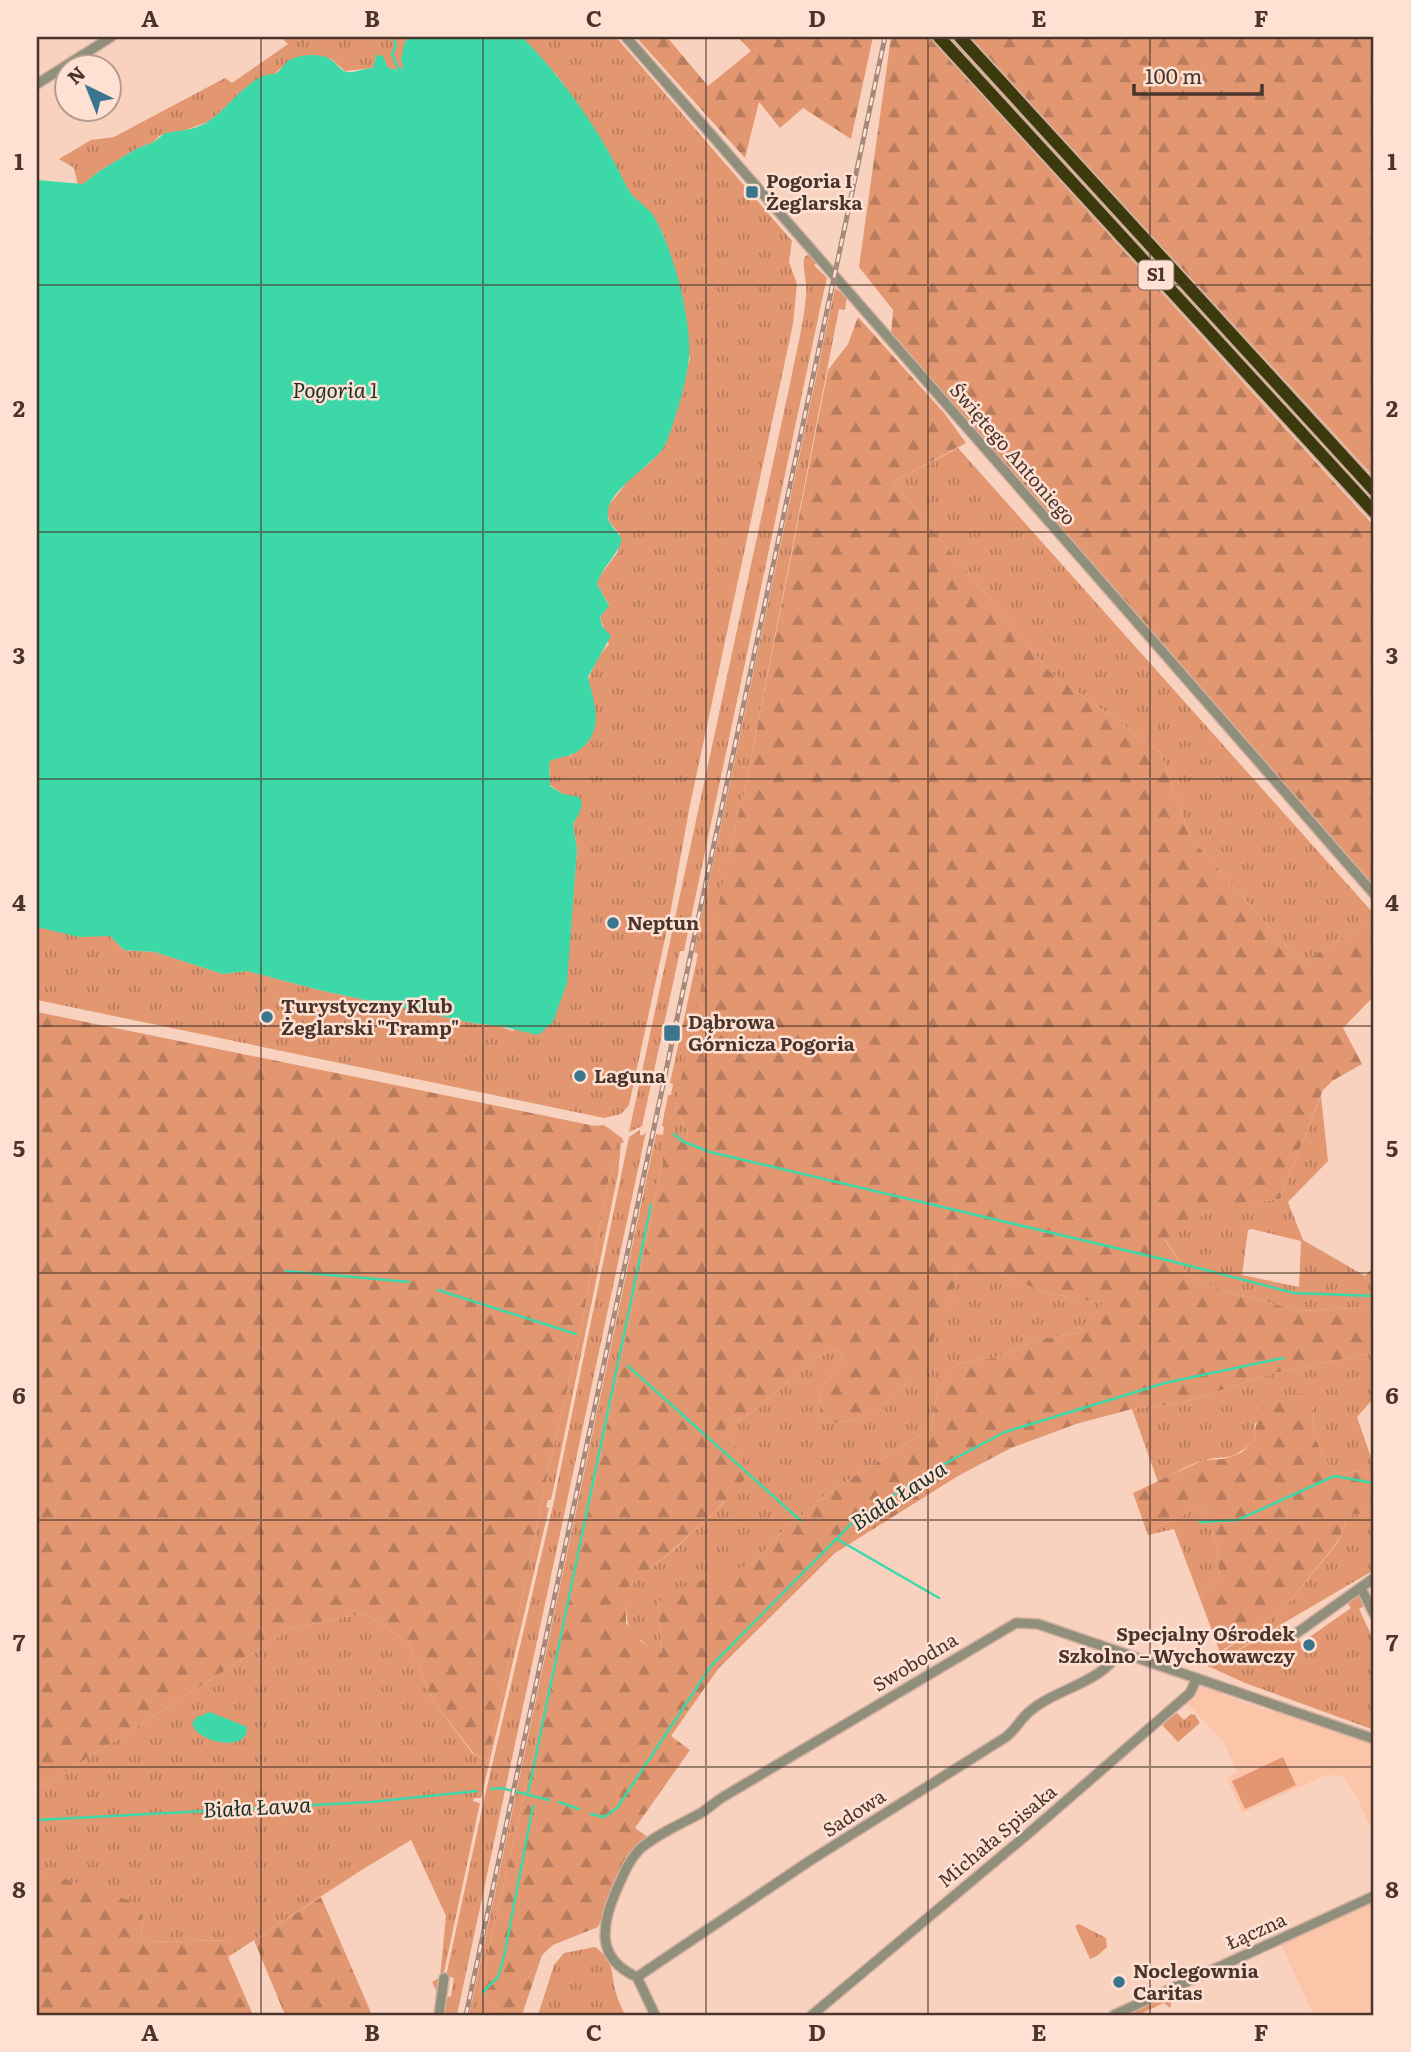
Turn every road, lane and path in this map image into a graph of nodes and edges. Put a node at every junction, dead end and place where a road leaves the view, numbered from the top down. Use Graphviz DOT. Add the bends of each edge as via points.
graph roads {
  1 [pos="111,37"];
  2 [pos="626,37"];
  3 [pos="939,37"];
  4 [pos="960,37"];
  5 [pos="37,84"];
  6 [pos="1374,489"];
  7 [pos="1374,512"];
  8 [pos="1374,894"];
  9 [pos="1374,1578"];
  10 [pos="1361,1588"];
  11 [pos="1374,1614"];
  12 [pos="1294,1635"];
  13 [pos="1119,1652"];
  14 [pos="1197,1678"];
  15 [pos="1374,1739"];
  16 [pos="1374,1896"];
  17 [pos="637,1977"];
  18 [pos="444,1978"];
  19 [pos="439,2015"];
  20 [pos="655,2015"];
  21 [pos="812,2015"];
  22 [pos="1114,2015"];
  1 -- 5 [label="street"];
  2 -- 8 [label="street, Świętego Antoniego"];
  3 -- 7 [label="highway, S1"];
  4 -- 6 [label="highway, S1"];
  9 -- 10 [label="street"];
  10 -- 11 [label="street"];
  10 -- 12 [label="street"];
  13 -- 14 [label="street, Swobodna"];
  13 -- 17 [label="street, Sadowa" via="1111,1664 1028,1713 1006,1737"];
  13 -- 17 [label="street, Swobodna" via="1038,1624 1010,1625 648,1843 627,1866 605,1924 610,1954 622,1969"];
  14 -- 15 [label="street, Swobodna"];
  14 -- 21 [label="street, Michała Spisaka" via="1190,1693"];
  16 -- 22 [label="street, Łączna"];
  17 -- 20 [label="street"];
  18 -- 19 [label="street"];
}
